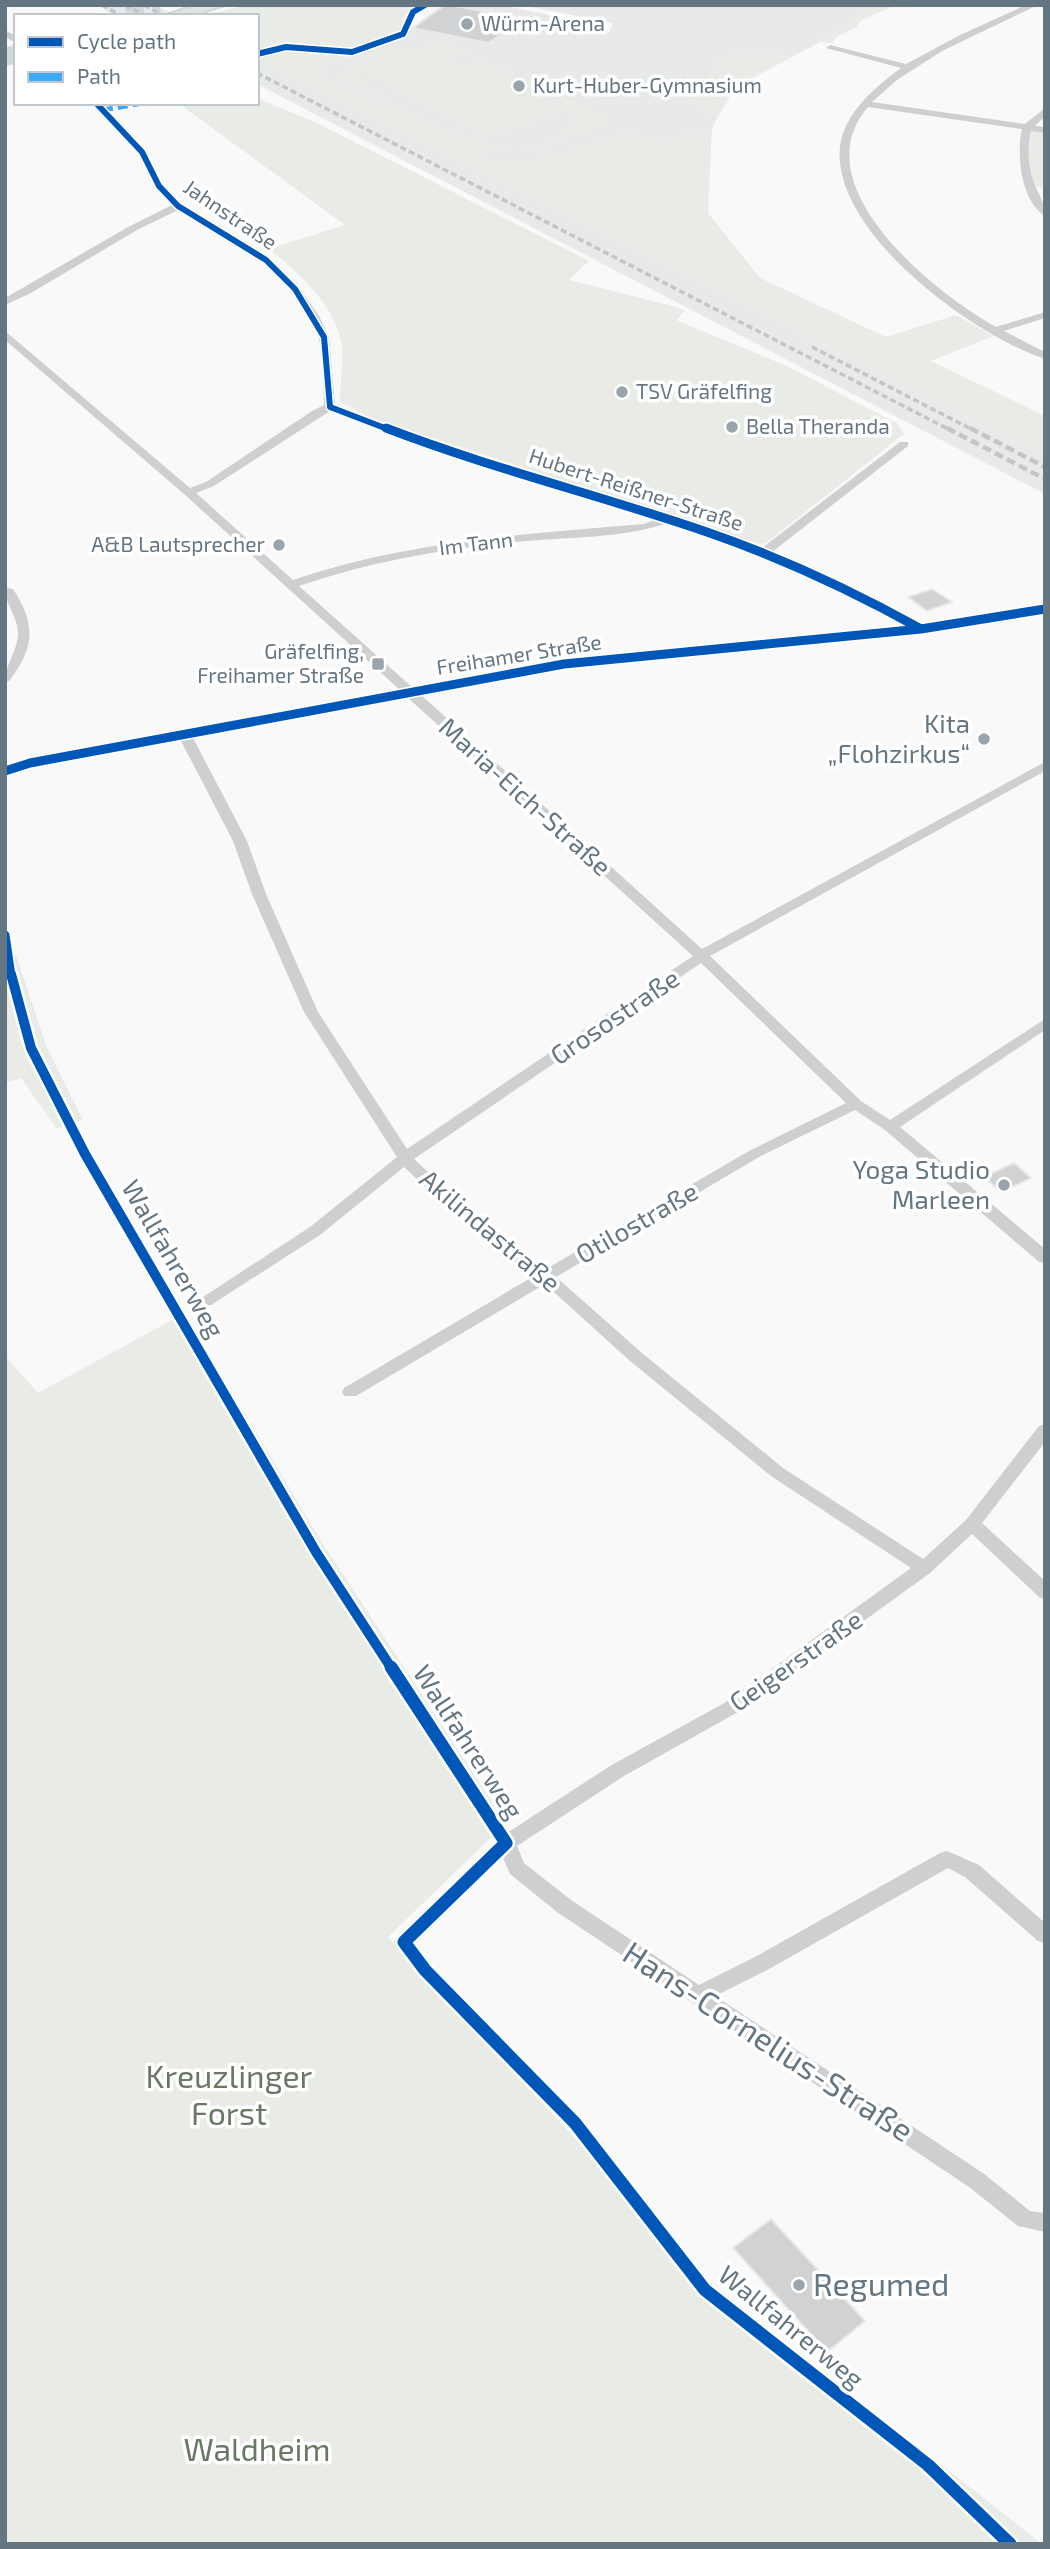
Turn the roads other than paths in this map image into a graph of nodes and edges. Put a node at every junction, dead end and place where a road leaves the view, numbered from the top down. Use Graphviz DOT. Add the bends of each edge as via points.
graph roads {
  1 [pos="216,5"];
  2 [pos="1034,5"];
  3 [pos="179,14"];
  4 [pos="830,48"];
  5 [pos="909,68"];
  6 [pos="866,104"];
  7 [pos="98,105"];
  8 [pos="1045,111"];
  9 [pos="1027,128"];
  10 [pos="1045,130"];
  11 [pos="1045,194"];
  12 [pos="1033,195"];
  13 [pos="178,206"];
  14 [pos="1045,213"];
  15 [pos="5,302"];
  16 [pos="1045,315"];
  17 [pos="993,331"];
  18 [pos="5,334"];
  19 [pos="1045,356"];
  20 [pos="330,407"];
  21 [pos="904,444"];
  22 [pos="188,492"];
  23 [pos="666,520"];
  24 [pos="764,552"];
  25 [pos="290,584"];
  26 [pos="9,592"];
  27 [pos="1045,609"];
  28 [pos="921,629"];
  29 [pos="5,678"];
  30 [pos="409,692"];
  31 [pos="184,734"];
  32 [pos="1045,766"];
  33 [pos="5,771"];
  34 [pos="704,958"];
  35 [pos="1045,1023"];
  36 [pos="856,1104"];
  37 [pos="890,1127"];
  38 [pos="406,1160"];
  39 [pos="1045,1258"];
  40 [pos="546,1277"];
  41 [pos="205,1301"];
  42 [pos="350,1392"];
  43 [pos="1045,1430"];
  44 [pos="972,1524"];
  45 [pos="924,1568"];
  46 [pos="1045,1592"];
  47 [pos="506,1843"];
  48 [pos="1045,1935"];
  49 [pos="404,1942"];
  50 [pos="699,1994"];
  51 [pos="1045,2223"];
  1 -- 3 [label="highway"];
  2 -- 5 [label="street" via="955,40"];
  4 -- 5 [label="street"];
  5 -- 6 [label="street"];
  6 -- 9 [label="street"];
  6 -- 17 [label="street" via="846,135 843,163 850,188 894,256 924,286"];
  7 -- 13 [label="street, Jahnstraße" via="142,152 159,186"];
  8 -- 9 [label="street"];
  9 -- 10 [label="street"];
  9 -- 12 [label="street" via="1023,165"];
  11 -- 12 [label="street"];
  12 -- 14 [label="street"];
  13 -- 15 [label="street"];
  13 -- 20 [label="street, Jahnstraße" via="253,251 295,289 324,337"];
  16 -- 17 [label="street"];
  17 -- 19 [label="street"];
  18 -- 22 [label="street, Maria-Eich-Straße"];
  20 -- 22 [label="street" via="210,484"];
  20 -- 23 [label="street, Hubert-Reißner-Straße"];
  21 -- 24 [label="street, Hubert-Reißner-Straße"];
  22 -- 25 [label="street, Maria-Eich-Straße"];
  23 -- 24 [label="street, Hubert-Reißner-Straße"];
  23 -- 25 [label="street, Im Tann" via="645,527 413,553 329,569"];
  24 -- 28 [label="street, Hubert-Reißner-Straße" via="871,598"];
  25 -- 30 [label="street, Maria-Eich-Straße"];
  26 -- 29 [label="street" via="21,608 26,642"];
  27 -- 28 [label="street, Freihamer Straße"];
  28 -- 30 [label="street, Freihamer Straße" via="564,664"];
  30 -- 31 [label="street, Freihamer Straße"];
  30 -- 34 [label="street, Maria-Eich-Straße"];
  31 -- 33 [label="street, Freihamer Straße"];
  31 -- 38 [label="street, Akilindastraße" via="240,841 311,1012"];
  32 -- 34 [label="street, Grosostraße" via="722,943"];
  34 -- 36 [label="street, Maria-Eich-Straße"];
  34 -- 38 [label="street, Grosostraße"];
  35 -- 37 [label="street"];
  36 -- 37 [label="street, Maria-Eich-Straße"];
  36 -- 40 [label="street, Otilostraße" via="754,1154"];
  37 -- 39 [label="street, Maria-Eich-Straße"];
  38 -- 40 [label="street, Akilindastraße" via="481,1231"];
  38 -- 41 [label="street, Grosostraße" via="315,1231"];
  40 -- 42 [label="street, Otilostraße"];
  40 -- 45 [label="street, Akilindastraße" via="777,1472"];
  43 -- 44 [label="street, Geigerstraße"];
  44 -- 45 [label="street, Geigerstraße"];
  44 -- 46 [label="street"];
  45 -- 47 [label="street, Geigerstraße" via="733,1707 617,1770"];
  47 -- 49 [label="street, Wallfahrerweg"];
  47 -- 50 [label="street, Hans-Cornelius-Straße" via="517,1868 564,1906"];
  48 -- 50 [label="street" via="972,1871 947,1859"];
  50 -- 51 [label="street, Hans-Cornelius-Straße" via="976,2180 1025,2219"];
}
